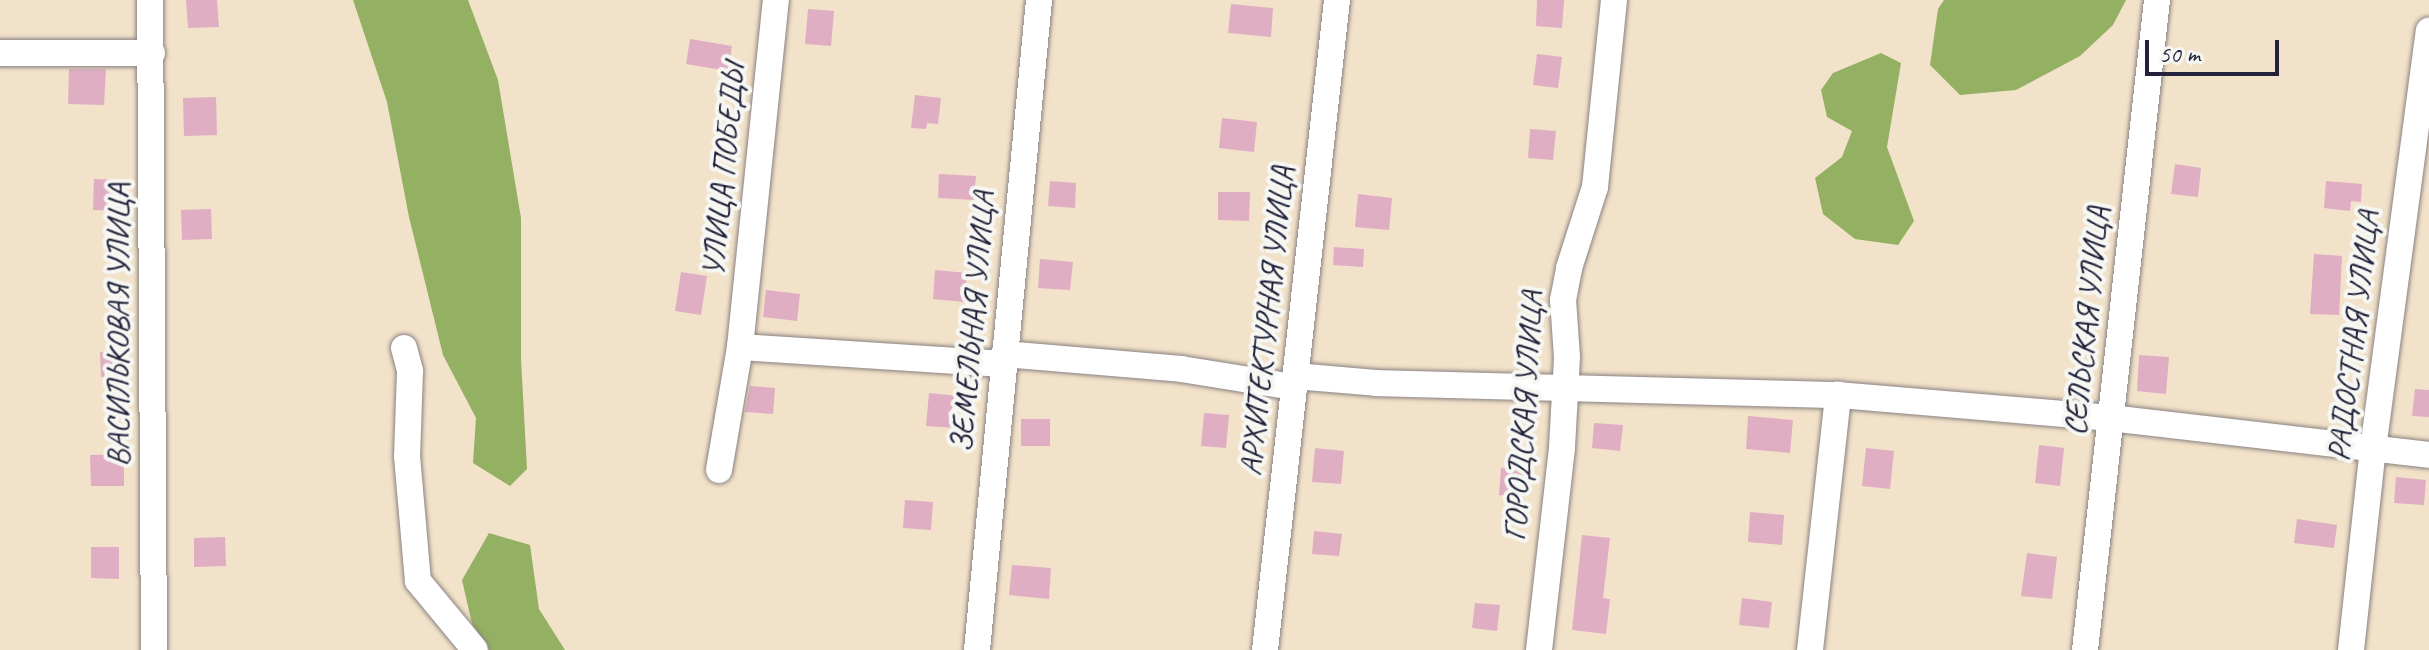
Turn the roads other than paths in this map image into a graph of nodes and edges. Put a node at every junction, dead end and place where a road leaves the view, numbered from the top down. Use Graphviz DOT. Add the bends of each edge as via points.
graph roads {
  1 [pos="150,0"];
  2 [pos="776,0"];
  3 [pos="1039,0"];
  4 [pos="1337,0"];
  5 [pos="1614,0"];
  6 [pos="2157,0"];
  7 [pos="2429,31"];
  8 [pos="0,53"];
  9 [pos="152,53"];
  10 [pos="740,347"];
  11 [pos="404,348"];
  12 [pos="1004,359"];
  13 [pos="1294,382"];
  14 [pos="1563,388"];
  15 [pos="1838,395"];
  16 [pos="2110,418"];
  17 [pos="2373,449"];
  18 [pos="2429,455"];
  19 [pos="719,470"];
  20 [pos="154,650"];
  21 [pos="475,650"];
  22 [pos="977,650"];
  23 [pos="1265,650"];
  24 [pos="1539,650"];
  25 [pos="1810,650"];
  26 [pos="2085,650"];
  27 [pos="2351,650"];
  1 -- 9 [label="street, ВАСИЛЬКОВАЯ УЛИЦА"];
  2 -- 10 [label="street, УЛИЦА ПОБЕДЫ"];
  3 -- 12 [label="street, ЗЕМЕЛЬНАЯ УЛИЦА"];
  4 -- 13 [label="street, АРХИТЕКТУРНАЯ УЛИЦА"];
  5 -- 14 [label="street, ГОРОДСКАЯ УЛИЦА" via="1595,187 1563,300"];
  6 -- 16 [label="street, СЕЛЬСКАЯ УЛИЦА"];
  7 -- 17 [label="street, РАДОСТНАЯ УЛИЦА"];
  8 -- 9 [label="street"];
  9 -- 20 [label="street, ВАСИЛЬКОВАЯ УЛИЦА"];
  10 -- 12 [label="street"];
  10 -- 19 [label="street, УЛИЦА ПОБЕДЫ"];
  11 -- 21 [label="street" via="410,371 407,456 418,581"];
  12 -- 13 [label="street" via="1181,369"];
  12 -- 22 [label="street, ЗЕМЕЛЬНАЯ УЛИЦА"];
  13 -- 14 [label="street"];
  13 -- 23 [label="street, АРХИТЕКТУРНАЯ УЛИЦА"];
  14 -- 15 [label="street"];
  14 -- 24 [label="street, ГОРОДСКАЯ УЛИЦА" via="1562,447"];
  15 -- 16 [label="street"];
  15 -- 25 [label="street"];
  16 -- 17 [label="street"];
  16 -- 26 [label="street, СЕЛЬСКАЯ УЛИЦА"];
  17 -- 18 [label="street"];
  17 -- 27 [label="street, РАДОСТНАЯ УЛИЦА"];
}
